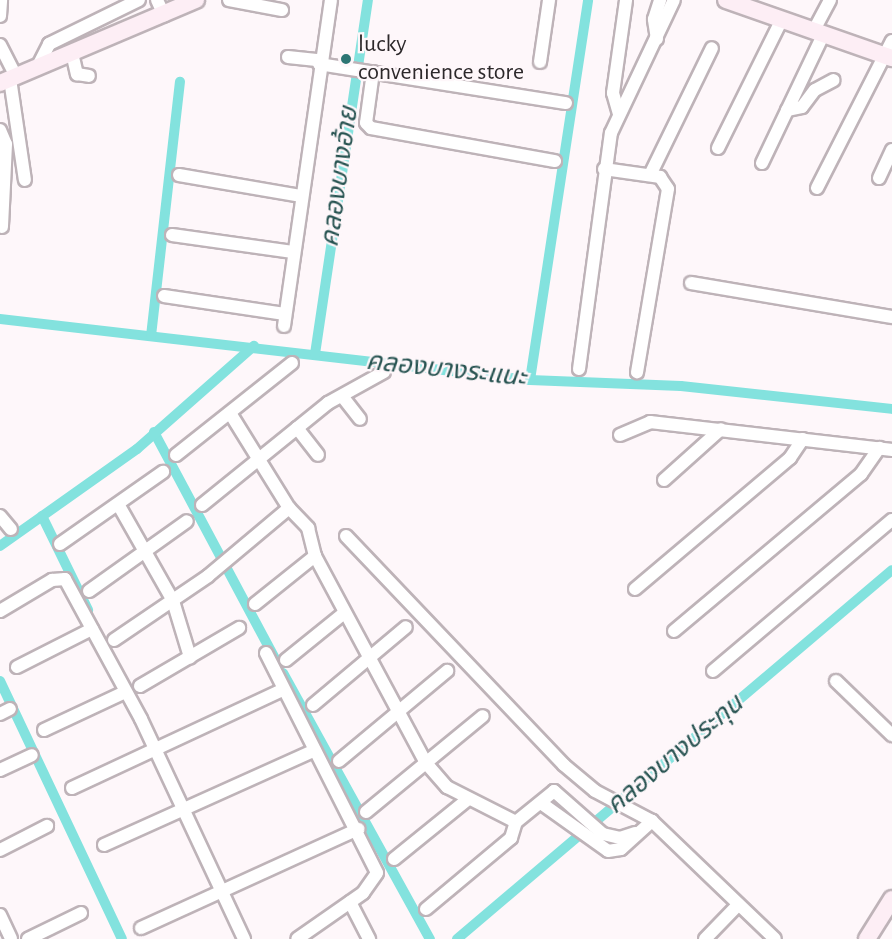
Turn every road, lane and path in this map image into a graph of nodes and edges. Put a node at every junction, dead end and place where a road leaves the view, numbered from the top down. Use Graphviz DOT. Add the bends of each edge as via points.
graph roads {
  1 [pos="1,0"];
  2 [pos="139,0"];
  3 [pos="196,0"];
  4 [pos="229,0"];
  5 [pos="331,0"];
  6 [pos="549,0"];
  7 [pos="626,0"];
  8 [pos="660,0"];
  9 [pos="674,0"];
  10 [pos="726,0"];
  11 [pos="830,0"];
  12 [pos="763,6"];
  13 [pos="161,8"];
  14 [pos="282,10"];
  15 [pos="0,16"];
  16 [pos="782,20"];
  17 [pos="818,34"];
  18 [pos="657,39"];
  19 [pos="0,45"];
  20 [pos="712,48"];
  21 [pos="890,51"];
  22 [pos="72,53"];
  23 [pos="288,57"];
  24 [pos="319,62"];
  25 [pos="540,62"];
  26 [pos="38,66"];
  27 [pos="362,70"];
  28 [pos="89,76"];
  29 [pos="8,79"];
  30 [pos="834,80"];
  31 [pos="566,103"];
  32 [pos="788,110"];
  33 [pos="619,114"];
  34 [pos="0,130"];
  35 [pos="718,148"];
  36 [pos="892,150"];
  37 [pos="555,161"];
  38 [pos="762,163"];
  39 [pos="604,169"];
  40 [pos="179,175"];
  41 [pos="650,175"];
  42 [pos="879,178"];
  43 [pos="25,180"];
  44 [pos="817,188"];
  45 [pos="300,196"];
  46 [pos="2,227"];
  47 [pos="172,235"];
  48 [pos="293,252"];
  49 [pos="691,283"];
  50 [pos="165,296"];
  51 [pos="892,316"];
  52 [pos="292,363"];
  53 [pos="579,369"];
  54 [pos="384,372"];
  55 [pos="637,372"];
  56 [pos="342,396"];
  57 [pos="230,413"];
  58 [pos="360,419"];
  59 [pos="297,428"];
  60 [pos="721,429"];
  61 [pos="620,435"];
  62 [pos="803,439"];
  63 [pos="879,448"];
  64 [pos="892,450"];
  65 [pos="176,455"];
  66 [pos="318,455"];
  67 [pos="258,459"];
  68 [pos="163,472"];
  69 [pos="664,480"];
  70 [pos="118,504"];
  71 [pos="202,505"];
  72 [pos="289,508"];
  73 [pos="0,516"];
  74 [pos="892,520"];
  75 [pos="187,521"];
  76 [pos="11,529"];
  77 [pos="346,536"];
  78 [pos="60,544"];
  79 [pos="148,550"];
  80 [pos="315,556"];
  81 [pos="635,589"];
  82 [pos="88,591"];
  83 [pos="173,601"];
  84 [pos="255,604"];
  85 [pos="0,611"];
  86 [pos="344,613"];
  87 [pos="406,627"];
  88 [pos="239,628"];
  89 [pos="92,629"];
  90 [pos="674,632"];
  91 [pos="114,640"];
  92 [pos="266,653"];
  93 [pos="190,657"];
  94 [pos="286,660"];
  95 [pos="369,660"];
  96 [pos="17,667"];
  97 [pos="713,670"];
  98 [pos="447,671"];
  99 [pos="836,681"];
  100 [pos="140,686"];
  101 [pos="282,690"];
  102 [pos="125,692"];
  103 [pos="313,705"];
  104 [pos="398,714"];
  105 [pos="483,716"];
  106 [pos="44,730"];
  107 [pos="892,735"];
  108 [pos="315,750"];
  109 [pos="153,751"];
  110 [pos="32,755"];
  111 [pos="339,761"];
  112 [pos="426,764"];
  113 [pos="0,770"];
  114 [pos="72,788"];
  115 [pos="468,799"];
  116 [pos="541,802"];
  117 [pos="570,806"];
  118 [pos="366,812"];
  119 [pos="182,813"];
  120 [pos="560,815"];
  121 [pos="652,821"];
  122 [pos="516,822"];
  123 [pos="47,826"];
  124 [pos="358,829"];
  125 [pos="643,831"];
  126 [pos="104,845"];
  127 [pos="0,850"];
  128 [pos="394,859"];
  129 [pos="223,893"];
  130 [pos="892,899"];
  131 [pos="350,903"];
  132 [pos="738,905"];
  133 [pos="426,909"];
  134 [pos="81,913"];
  135 [pos="0,915"];
  136 [pos="141,928"];
  137 [pos="869,938"];
  138 [pos="11,939"];
  139 [pos="28,939"];
  140 [pos="244,939"];
  141 [pos="297,939"];
  142 [pos="369,939"];
  143 [pos="705,939"];
  144 [pos="775,939"];
  1 -- 15 [label="street"];
  2 -- 26 [label="street" via="49,44"];
  3 -- 13 [label="street"];
  4 -- 14 [label="street"];
  5 -- 24 [label="street"];
  6 -- 25 [label="street"];
  7 -- 33 [label="street" via="613,93"];
  8 -- 18 [label="street" via="654,19"];
  9 -- 18 [label="street"];
  10 -- 12 [label="street"];
  11 -- 17 [label="street"];
  12 -- 16 [label="street"];
  13 -- 22 [label="street"];
  16 -- 17 [label="street"];
  16 -- 35 [label="street"];
  17 -- 21 [label="street"];
  17 -- 32 [label="street"];
  18 -- 33 [label="street"];
  19 -- 29 [label="street"];
  20 -- 41 [label="street"];
  21 -- 44 [label="street"];
  22 -- 26 [label="street"];
  22 -- 28 [label="street" via="77,74"];
  23 -- 24 [label="street"];
  24 -- 27 [label="street"];
  24 -- 45 [label="street"];
  26 -- 29 [label="street"];
  27 -- 31 [label="street"];
  27 -- 37 [label="street" via="366,123 371,129"];
  29 -- 43 [label="street"];
  30 -- 32 [label="street" via="815,90 802,106"];
  32 -- 38 [label="street"];
  33 -- 39 [label="street"];
  34 -- 46 [label="street" via="6,144"];
  36 -- 42 [label="street"];
  39 -- 41 [label="street"];
  39 -- 53 [label="street"];
  40 -- 45 [label="street"];
  41 -- 55 [label="street" via="666,181 668,189"];
  45 -- 48 [label="street"];
  47 -- 48 [label="street"];
  48 -- 50 [label="street" via="285,320"];
  49 -- 51 [label="street"];
  52 -- 57 [label="street"];
  54 -- 56 [label="street"];
  56 -- 58 [label="street"];
  56 -- 59 [label="street"];
  57 -- 65 [label="street"];
  57 -- 67 [label="street"];
  59 -- 66 [label="street"];
  59 -- 67 [label="street"];
  60 -- 61 [label="street" via="643,421"];
  60 -- 62 [label="street"];
  60 -- 69 [label="street"];
  62 -- 63 [label="street"];
  62 -- 81 [label="street" via="774,472"];
  63 -- 64 [label="street"];
  63 -- 90 [label="street" via="861,474"];
  67 -- 71 [label="street"];
  67 -- 72 [label="street"];
  68 -- 70 [label="street"];
  70 -- 78 [label="street"];
  70 -- 79 [label="street"];
  72 -- 80 [label="street" via="308,528"];
  72 -- 83 [label="street"];
  73 -- 76 [label="street"];
  74 -- 97 [label="street"];
  75 -- 79 [label="street"];
  77 -- 121 [label="street" via="564,765 613,800"];
  79 -- 82 [label="street"];
  79 -- 83 [label="street"];
  80 -- 84 [label="street"];
  80 -- 86 [label="street"];
  83 -- 91 [label="street"];
  83 -- 93 [label="street"];
  85 -- 89 [label="street" via="60,577 72,587"];
  86 -- 94 [label="street"];
  86 -- 95 [label="street"];
  87 -- 95 [label="street"];
  88 -- 93 [label="street"];
  89 -- 96 [label="street"];
  89 -- 102 [label="street"];
  92 -- 101 [label="street"];
  93 -- 100 [label="street"];
  95 -- 103 [label="street"];
  95 -- 104 [label="street"];
  98 -- 104 [label="street"];
  99 -- 107 [label="street"];
  101 -- 108 [label="street"];
  101 -- 109 [label="street"];
  102 -- 106 [label="street"];
  102 -- 109 [label="street"];
  104 -- 111 [label="street"];
  104 -- 112 [label="street"];
  105 -- 112 [label="street"];
  108 -- 119 [label="street"];
  108 -- 124 [label="street"];
  109 -- 114 [label="street"];
  109 -- 119 [label="street"];
  110 -- 113 [label="street"];
  112 -- 115 [label="street" via="447,787"];
  112 -- 118 [label="street"];
  115 -- 122 [label="street"];
  115 -- 128 [label="street"];
  116 -- 117 [label="street" via="554,791"];
  116 -- 120 [label="street"];
  116 -- 122 [label="street"];
  117 -- 120 [label="street"];
  117 -- 125 [label="street" via="603,834 620,838"];
  119 -- 126 [label="street"];
  119 -- 129 [label="street"];
  120 -- 125 [label="street" via="594,844 621,849"];
  121 -- 125 [label="street"];
  121 -- 132 [label="street"];
  122 -- 133 [label="street" via="511,837"];
  123 -- 127 [label="street"];
  124 -- 129 [label="street"];
  124 -- 131 [label="street" via="377,873"];
  129 -- 136 [label="street"];
  129 -- 140 [label="street"];
  130 -- 137 [label="street"];
  131 -- 141 [label="street"];
  131 -- 142 [label="street"];
  132 -- 143 [label="street"];
  132 -- 144 [label="street"];
  134 -- 139 [label="street"];
  135 -- 138 [label="street"];
}
